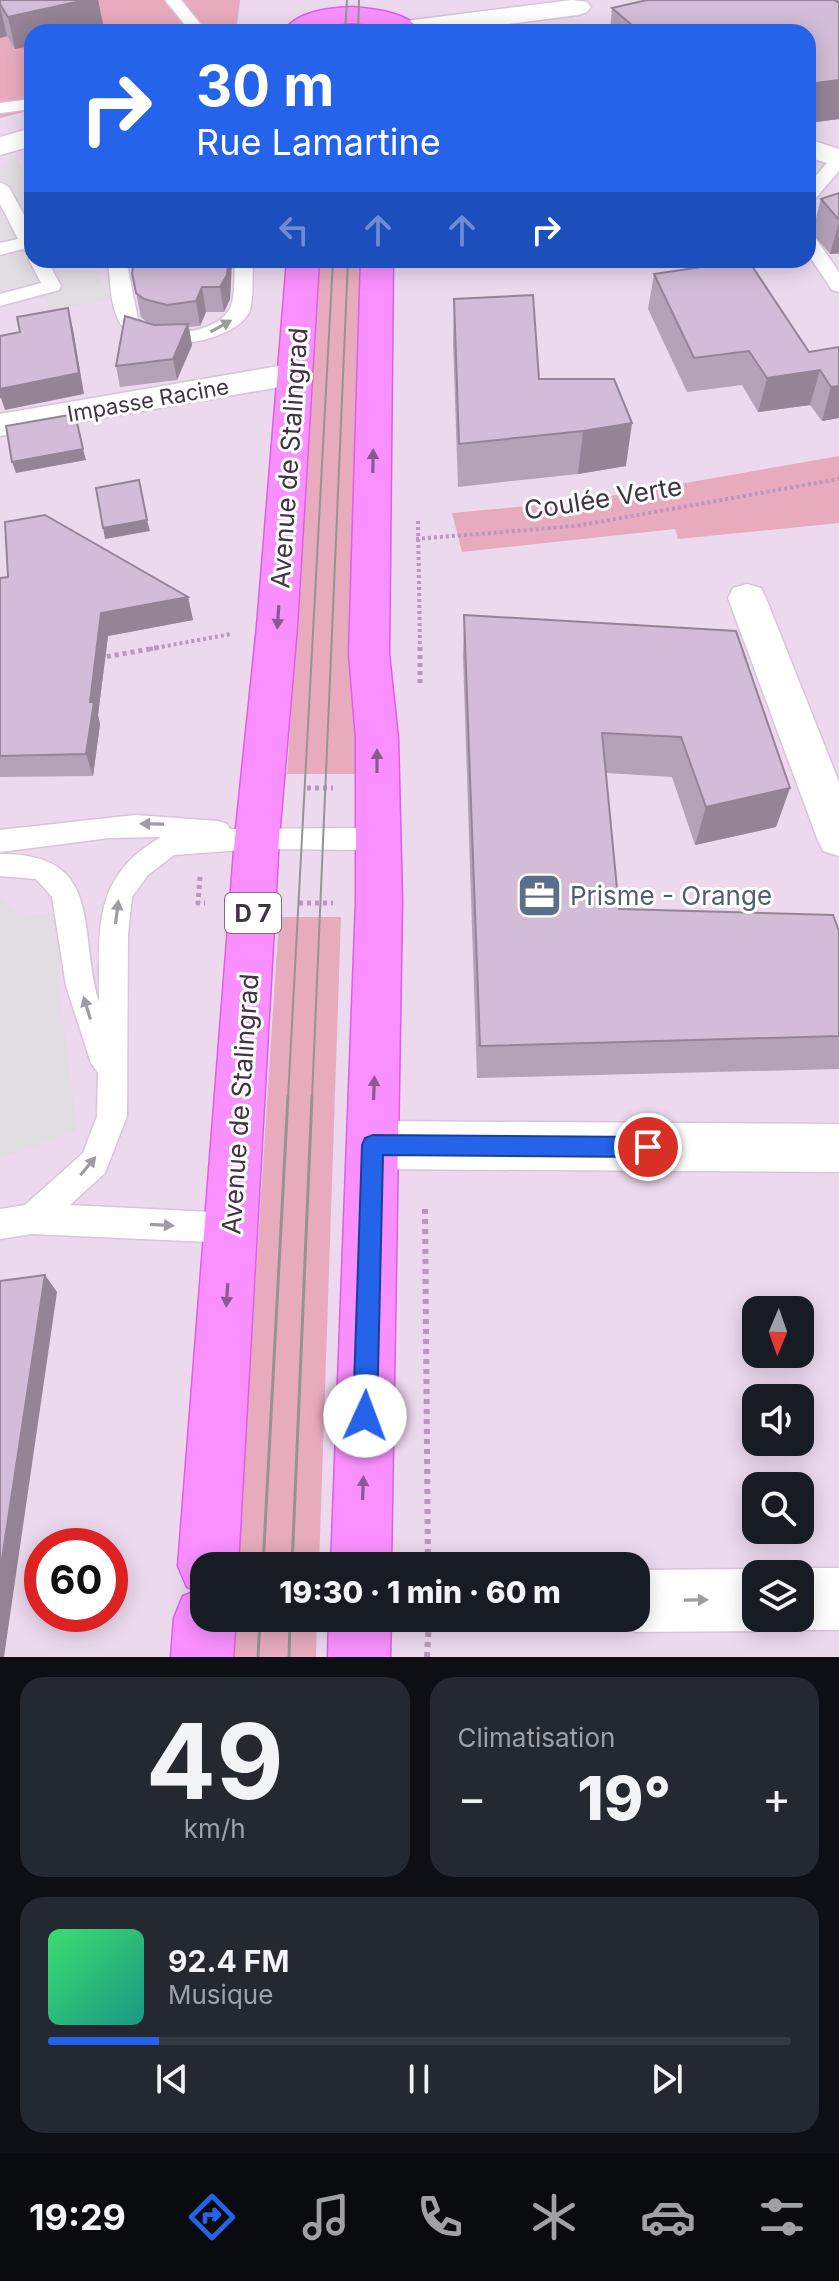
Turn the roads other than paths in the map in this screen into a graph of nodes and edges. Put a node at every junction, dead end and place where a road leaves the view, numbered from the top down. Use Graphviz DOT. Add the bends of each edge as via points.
graph roads {
  1 [pos="173,0"];
  2 [pos="311,0"];
  3 [pos="605,0"];
  4 [pos="578,7"];
  5 [pos="402,21"];
  6 [pos="192,24"];
  7 [pos="301,24"];
  8 [pos="311,24"];
  9 [pos="520,24"];
  10 [pos="24,105"];
  11 [pos="0,108"];
  12 [pos="24,139"];
  13 [pos="0,146"];
  14 [pos="816,151"];
  15 [pos="839,159"];
  16 [pos="816,186"];
  17 [pos="0,187"];
  18 [pos="24,231"];
  19 [pos="24,245"];
  20 [pos="0,249"];
  21 [pos="816,252"];
  22 [pos="42,268"];
  23 [pos="119,268"];
  24 [pos="243,268"];
  25 [pos="303,268"];
  26 [pos="377,268"];
  27 [pos="839,286"];
  28 [pos="0,300"];
  29 [pos="296,374"];
  30 [pos="0,425"];
  31 [pos="747,598"];
  32 [pos="257,838"];
  33 [pos="839,838"];
  34 [pos="379,839"];
  35 [pos="0,841"];
  36 [pos="0,865"];
  37 [pos="113,1082"];
  38 [pos="373,1145"];
  39 [pos="839,1148"];
  40 [pos="32,1219"];
  41 [pos="0,1224"];
  42 [pos="231,1228"];
  43 [pos="209,1552"];
  44 [pos="361,1552"];
  45 [pos="814,1599"];
  46 [pos="839,1599"];
  47 [pos="742,1600"];
  48 [pos="650,1601"];
  49 [pos="204,1632"];
  50 [pos="360,1632"];
  51 [pos="202,1657"];
  52 [pos="359,1657"];
  1 -- 6 [label="lane"];
  2 -- 7 [label="main road"];
  3 -- 4 [label="street"];
  4 -- 5 [label="street"];
  4 -- 9 [label="street"];
  5 -- 8 [label="main road" via="346,16"];
  10 -- 11 [label="lane"];
  12 -- 13 [label="street"];
  14 -- 15 [label="street"];
  15 -- 16 [label="lane"];
  17 -- 18 [label="lane"];
  19 -- 20 [label="lane"];
  21 -- 27 [label="lane"];
  22 -- 28 [label="lane" via="52,286"];
  23 -- 24 [label="lane, one-way" via="129,320 146,334 171,338 218,330 236,317"];
  25 -- 29 [label="main road, Avenue de Stalingrad / D 7"];
  34 -- 26 [label="main road, one-way" via="369,654"];
  29 -- 30 [label="street, Impasse Racine"];
  29 -- 32 [label="main road, Avenue de Stalingrad / D 7, one-way"];
  31 -- 33 [label="street"];
  32 -- 34 [label="lane"];
  32 -- 35 [label="lane, one-way" via="132,823"];
  37 -- 32 [label="lane, one-way" via="119,894 139,867 168,845"];
  32 -- 42 [label="main road, Avenue de Stalingrad / D 7"];
  38 -- 34 [label="main road, one-way"];
  37 -- 36 [label="lane, one-way" via="77,973 68,898 40,867"];
  40 -- 37 [label="lane, one-way" via="94,1163 112,1116"];
  38 -- 39 [label="street"];
  44 -- 38 [label="main road, one-way"];
  40 -- 41 [label="lane"];
  40 -- 42 [label="lane, one-way"];
  42 -- 43 [label="main road, Avenue de Stalingrad / D 7, one-way"];
  45 -- 46 [label="street"];
  48 -- 47 [label="street, one-way"];
  49 -- 51 [label="main road"];
  50 -- 52 [label="main road"];
}
